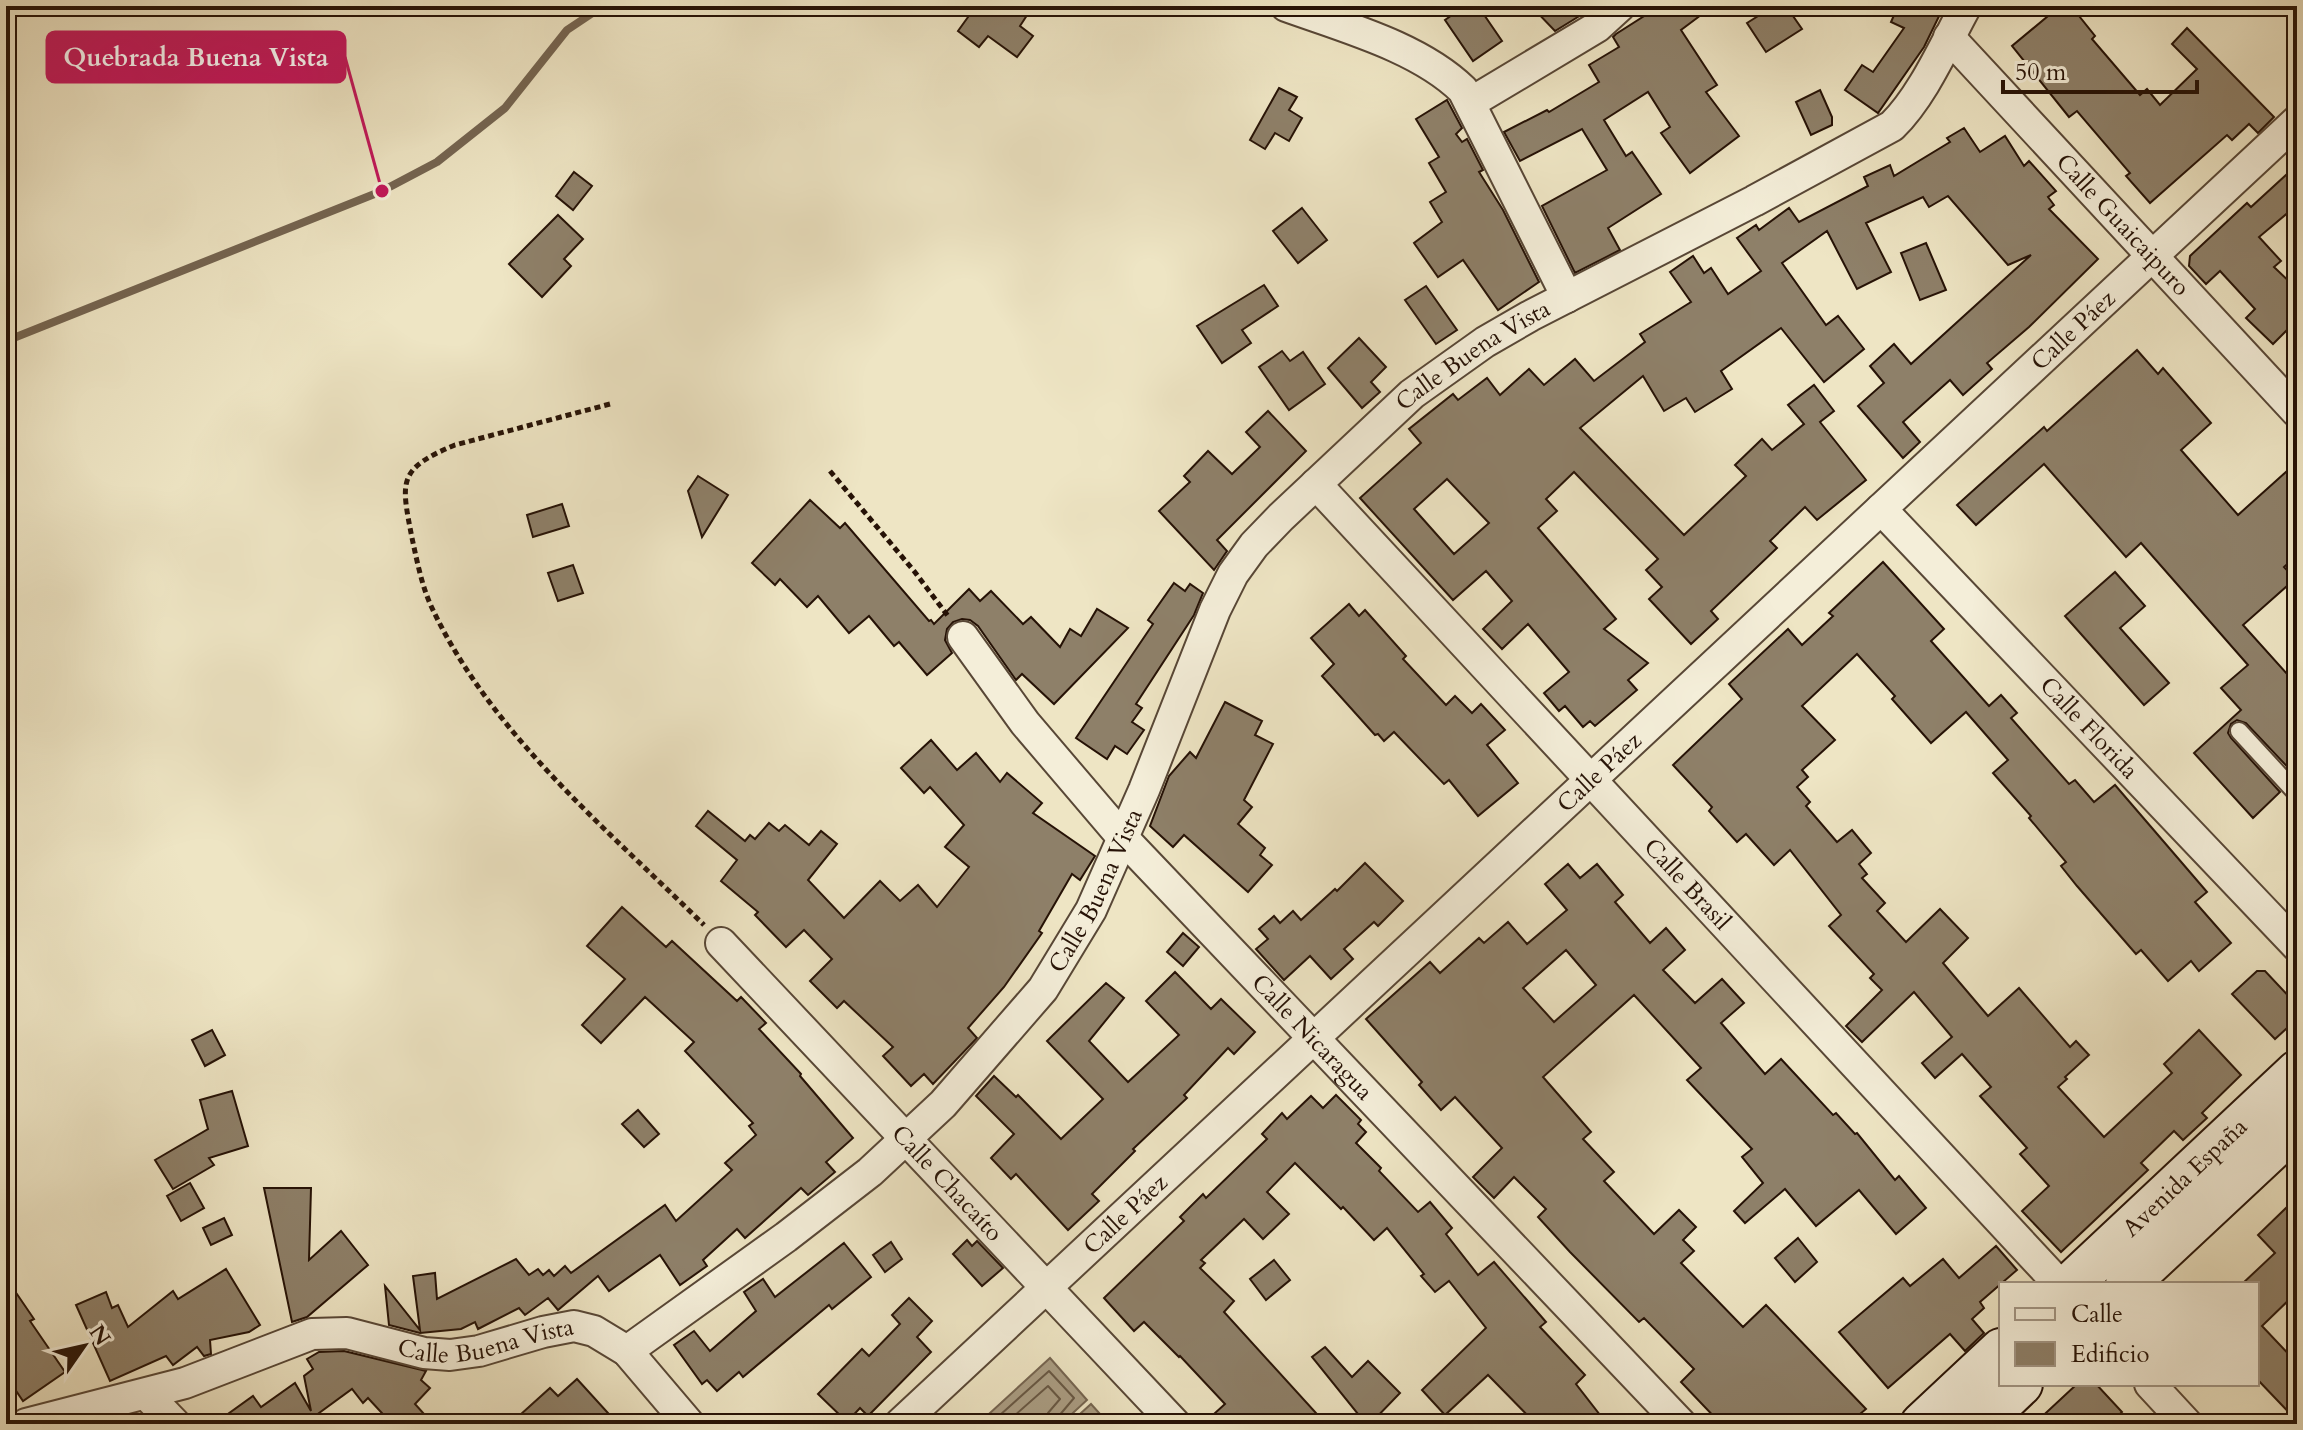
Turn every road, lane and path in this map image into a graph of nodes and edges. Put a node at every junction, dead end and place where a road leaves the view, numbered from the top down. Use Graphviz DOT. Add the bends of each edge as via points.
graph roads {
  1 [pos="1286,6"];
  2 [pos="1620,6"];
  3 [pos="1966,6"];
  4 [pos="1949,37"];
  5 [pos="1470,103"];
  6 [pos="2297,121"];
  7 [pos="2153,257"];
  8 [pos="1567,297"];
  9 [pos="610,404"];
  10 [pos="2297,412"];
  11 [pos="830,471"];
  12 [pos="1316,484"];
  13 [pos="1881,509"];
  14 [pos="963,637"];
  15 [pos="2239,731"];
  16 [pos="1590,779"];
  17 [pos="2297,794"];
  18 [pos="1123,838"];
  19 [pos="721,943"];
  20 [pos="2297,946"];
  21 [pos="1314,1038"];
  22 [pos="2297,1072"];
  23 [pos="2297,1125"];
  24 [pos="908,1138"];
  25 [pos="2057,1282"];
  26 [pos="2073,1282"];
  27 [pos="2129,1282"];
  28 [pos="1047,1287"];
  29 [pos="627,1351"];
  30 [pos="1999,1352"];
  31 [pos="2019,1386"];
  32 [pos="2152,1386"];
  33 [pos="146,1394"];
  34 [pos="26,1424"];
  35 [pos="175,1424"];
  36 [pos="689,1424"];
  37 [pos="900,1424"];
  38 [pos="1175,1424"];
  39 [pos="1681,1424"];
  40 [pos="1922,1424"];
  41 [pos="1979,1424"];
  42 [pos="2187,1424"];
  1 -- 5 [label="street" via="1365,34 1427,64 1452,80"];
  2 -- 5 [label="street" via="1597,27"];
  3 -- 4 [label="street, Calle Buena Vista"];
  4 -- 7 [label="street, Calle Guaicaipuro"];
  4 -- 8 [label="street, Calle Buena Vista" via="1903,116 1880,135"];
  5 -- 8 [label="street"];
  6 -- 7 [label="street, Calle Páez"];
  7 -- 10 [label="street, Calle Guaicaipuro"];
  7 -- 13 [label="street, Calle Páez"];
  8 -- 12 [label="street, Calle Buena Vista" via="1445,369"];
  9 -- 19 [label="path" via="455,445 411,469 405,497 417,561 450,643 487,698 547,770"];
  11 -- 14 [label="path"];
  12 -- 16 [label="street, Calle Brasil"];
  12 -- 18 [label="street, Calle Buena Vista" via="1254,545 1233,574"];
  13 -- 16 [label="street, Calle Páez"];
  13 -- 20 [label="street, Calle Florida"];
  14 -- 18 [label="street, Calle Nicaragua" via="1025,723"];
  15 -- 17 [label="lane"];
  16 -- 21 [label="street, Calle Páez"];
  16 -- 25 [label="street, Calle Brasil"];
  18 -- 21 [label="street, Calle Nicaragua"];
  18 -- 24 [label="street, Calle Buena Vista" via="1091,910 1043,989"];
  19 -- 24 [label="street, Calle Chacaíto"];
  21 -- 28 [label="street, Calle Páez"];
  21 -- 39 [label="street, Calle Nicaragua"];
  22 -- 26 [label="main road, Avenida España"];
  23 -- 27 [label="main road, Avenida España"];
  24 -- 28 [label="street, Calle Chacaíto"];
  24 -- 29 [label="street, Calle Buena Vista" via="786,1237"];
  28 -- 37 [label="street, Calle Páez"];
  28 -- 38 [label="street, Calle Chacaíto"];
  29 -- 33 [label="street, Calle Buena Vista" via="594,1331 574,1326 450,1355 327,1332"];
  29 -- 36 [label="street"];
  30 -- 40 [label="main road"];
  31 -- 41 [label="main road"];
  32 -- 42 [label="street"];
  33 -- 34 [label="street, Calle Buena Vista"];
  33 -- 35 [label="street"];
}
